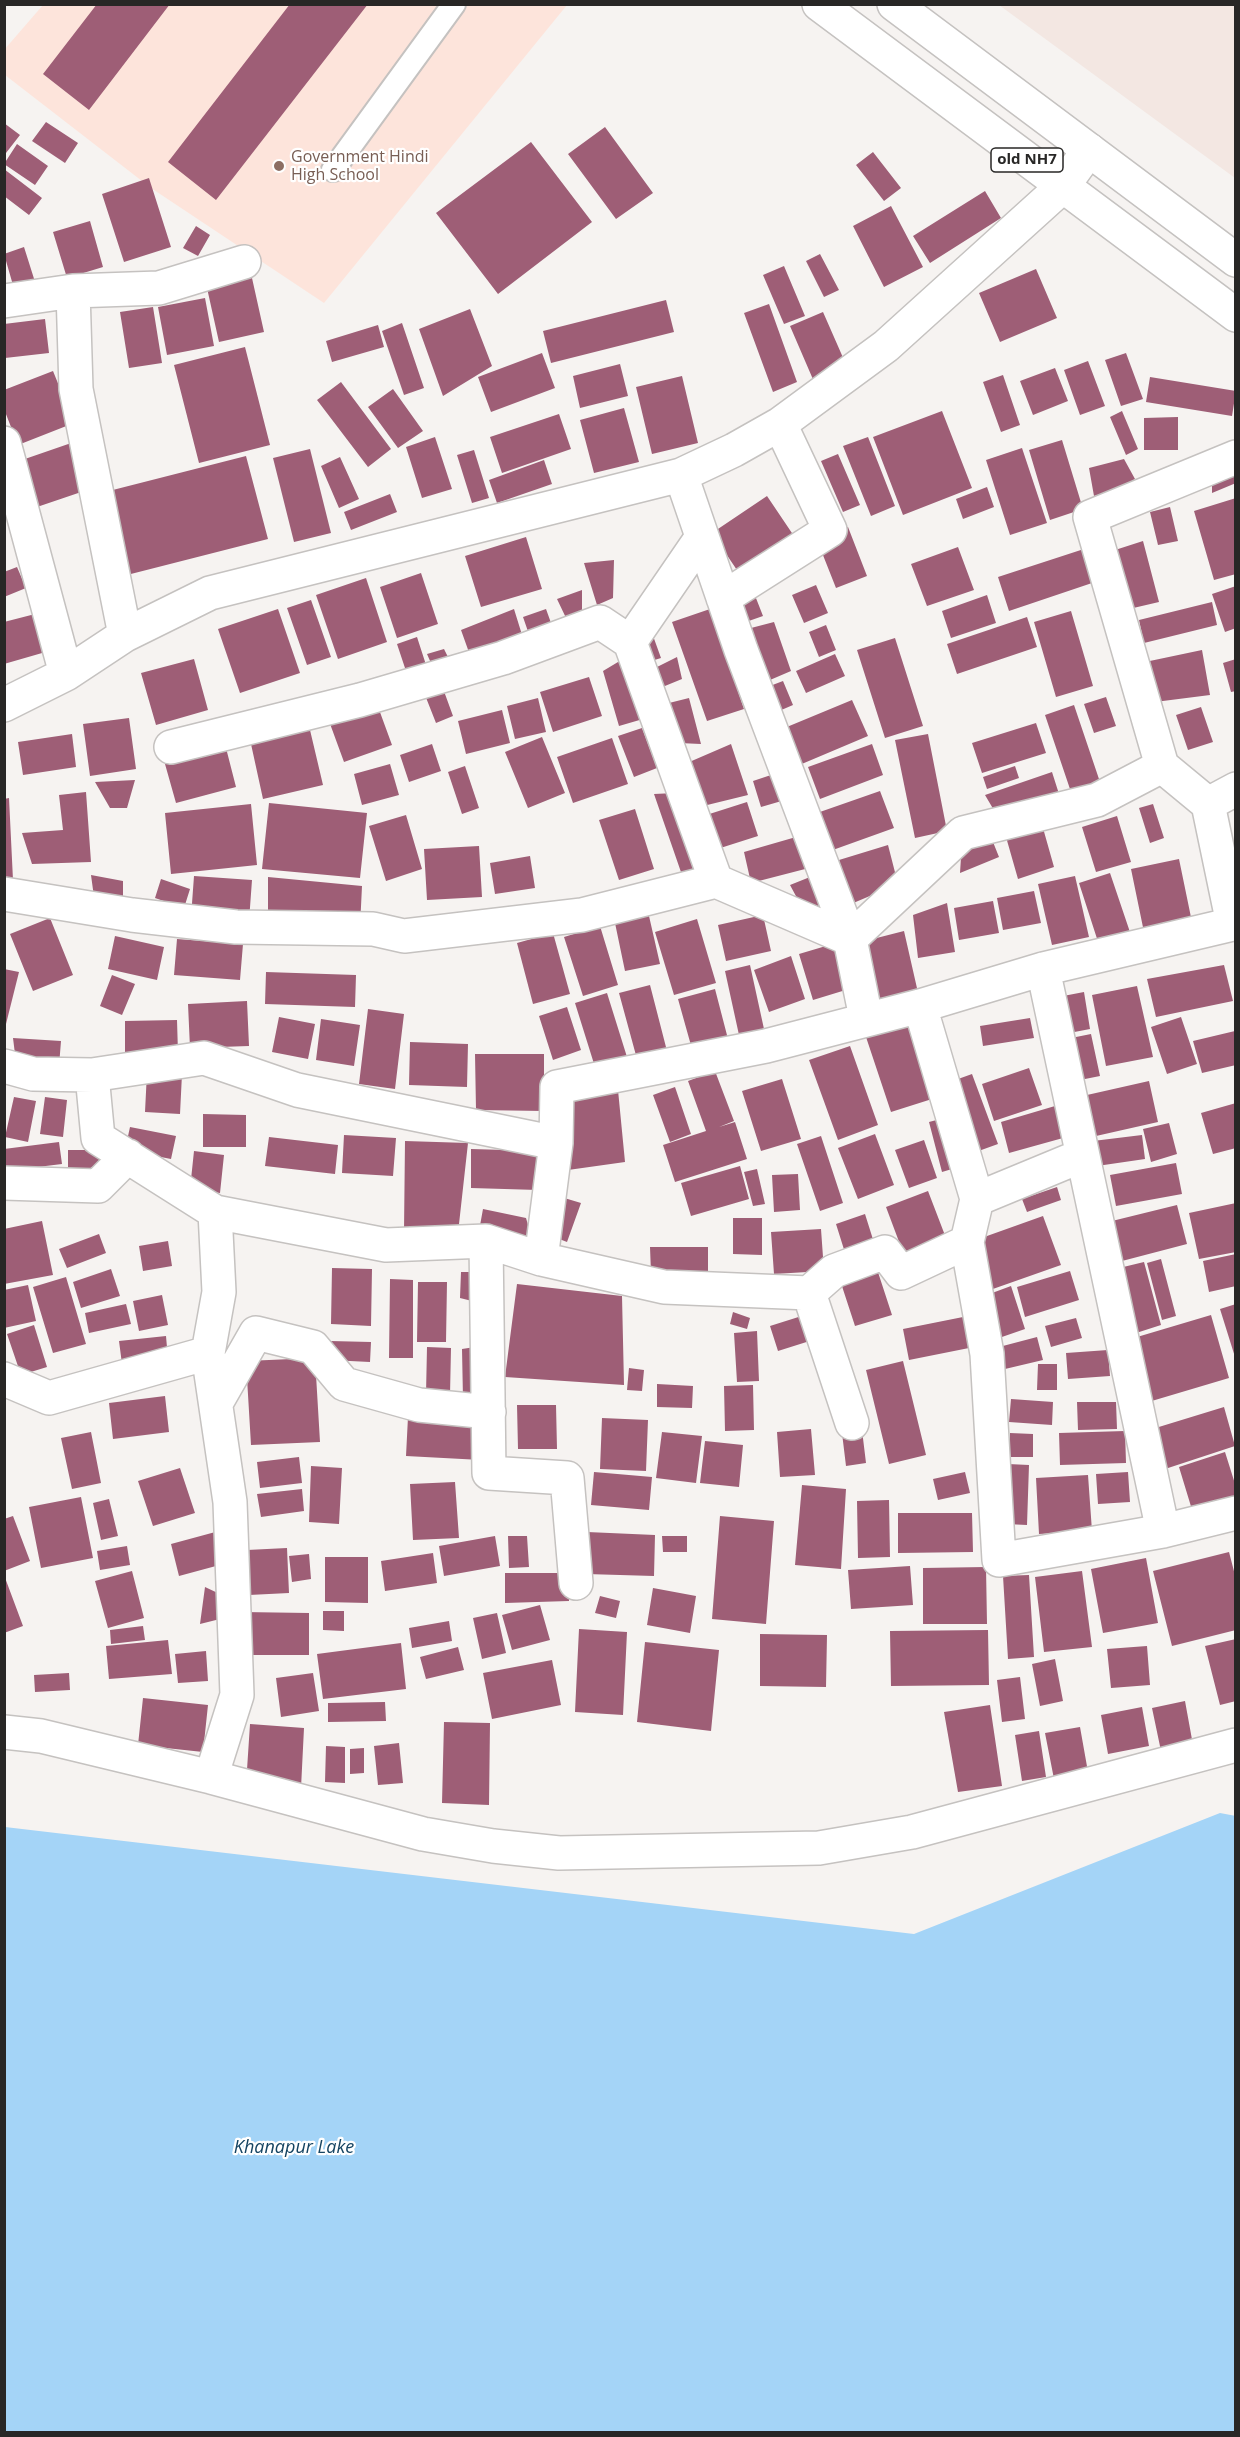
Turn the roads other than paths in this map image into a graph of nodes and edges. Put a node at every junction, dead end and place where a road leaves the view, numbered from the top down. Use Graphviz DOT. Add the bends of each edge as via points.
graph roads {
  1 [pos="454,4"];
  2 [pos="819,4"];
  3 [pos="894,4"];
  4 [pos="1089,150"];
  5 [pos="333,170"];
  6 [pos="1062,186"];
  7 [pos="1236,260"];
  8 [pos="244,262"];
  9 [pos="73,291"];
  10 [pos="4,301"];
  11 [pos="1236,315"];
  12 [pos="780,424"];
  13 [pos="4,443"];
  14 [pos="1236,457"];
  15 [pos="681,475"];
  16 [pos="702,537"];
  17 [pos="723,598"];
  18 [pos="125,635"];
  19 [pos="630,642"];
  20 [pos="66,674"];
  21 [pos="4,705"];
  22 [pos="171,747"];
  23 [pos="1162,766"];
  24 [pos="1222,797"];
  25 [pos="716,881"];
  26 [pos="4,894"];
  27 [pos="1234,928"];
  28 [pos="850,939"];
  29 [pos="1043,969"];
  30 [pos="920,1006"];
  31 [pos="866,1018"];
  32 [pos="4,1066"];
  33 [pos="92,1075"];
  34 [pos="556,1143"];
  35 [pos="128,1156"];
  36 [pos="1082,1156"];
  37 [pos="4,1183"];
  38 [pos="977,1199"];
  39 [pos="215,1212"];
  40 [pos="486,1241"];
  41 [pos="967,1242"];
  42 [pos="542,1259"];
  43 [pos="809,1293"];
  44 [pos="208,1353"];
  45 [pos="4,1379"];
  46 [pos="216,1403"];
  47 [pos="489,1412"];
  48 [pos="852,1423"];
  49 [pos="1236,1513"];
  50 [pos="1163,1531"];
  51 [pos="576,1583"];
  52 [pos="4,1732"];
  53 [pos="1236,1745"];
  54 [pos="211,1777"];
  1 -- 5 [label="lane"];
  2 -- 6 [label="street, old NH7"];
  3 -- 4 [label="street, Old NH7"];
  4 -- 6 [label="street"];
  4 -- 7 [label="street, Old NH7"];
  6 -- 11 [label="street, old NH7"];
  6 -- 12 [label="street" via="886,346"];
  8 -- 9 [label="street" via="159,288"];
  9 -- 10 [label="street"];
  9 -- 18 [label="street" via="76,389"];
  12 -- 15 [label="street"];
  12 -- 17 [label="street" via="830,530"];
  13 -- 20 [label="street"];
  14 -- 23 [label="street" via="1090,517"];
  15 -- 16 [label="street"];
  15 -- 18 [label="street" via="210,593"];
  16 -- 17 [label="street"];
  16 -- 19 [label="street"];
  17 -- 28 [label="street"];
  18 -- 20 [label="street"];
  19 -- 22 [label="street" via="600,622 503,658 360,700"];
  19 -- 25 [label="street"];
  20 -- 21 [label="street"];
  23 -- 24 [label="street"];
  23 -- 28 [label="street" via="1097,800 963,833"];
  24 -- 27 [label="street"];
  25 -- 26 [label="street" via="582,915 404,936 373,929 236,927"];
  25 -- 28 [label="street"];
  27 -- 29 [label="street"];
  28 -- 31 [label="street"];
  29 -- 30 [label="street"];
  29 -- 36 [label="street"];
  30 -- 31 [label="street"];
  30 -- 38 [label="street"];
  31 -- 34 [label="street" via="766,1046 557,1088"];
  32 -- 33 [label="street" via="33,1074"];
  33 -- 34 [label="street" via="204,1058 297,1090"];
  33 -- 35 [label="street" via="98,1138"];
  34 -- 42 [label="street"];
  35 -- 37 [label="street" via="98,1185"];
  35 -- 39 [label="street"];
  36 -- 38 [label="street"];
  36 -- 50 [label="street"];
  38 -- 41 [label="street"];
  39 -- 40 [label="street" via="386,1245"];
  39 -- 44 [label="street" via="219,1292"];
  40 -- 42 [label="street"];
  40 -- 47 [label="street"];
  41 -- 43 [label="street" via="901,1273 885,1252 834,1271"];
  41 -- 50 [label="street" via="987,1354 999,1560"];
  42 -- 43 [label="street" via="664,1287"];
  43 -- 48 [label="street"];
  44 -- 45 [label="street" via="49,1398"];
  44 -- 46 [label="street"];
  46 -- 47 [label="street" via="256,1333 313,1347 344,1384 419,1405"];
  46 -- 54 [label="street" via="230,1502 237,1695"];
  47 -- 51 [label="street" via="489,1473 567,1478"];
  49 -- 50 [label="street"];
  52 -- 54 [label="street" via="42,1736"];
  53 -- 54 [label="street" via="912,1832 819,1848 559,1853 504,1847 423,1834"];
}
